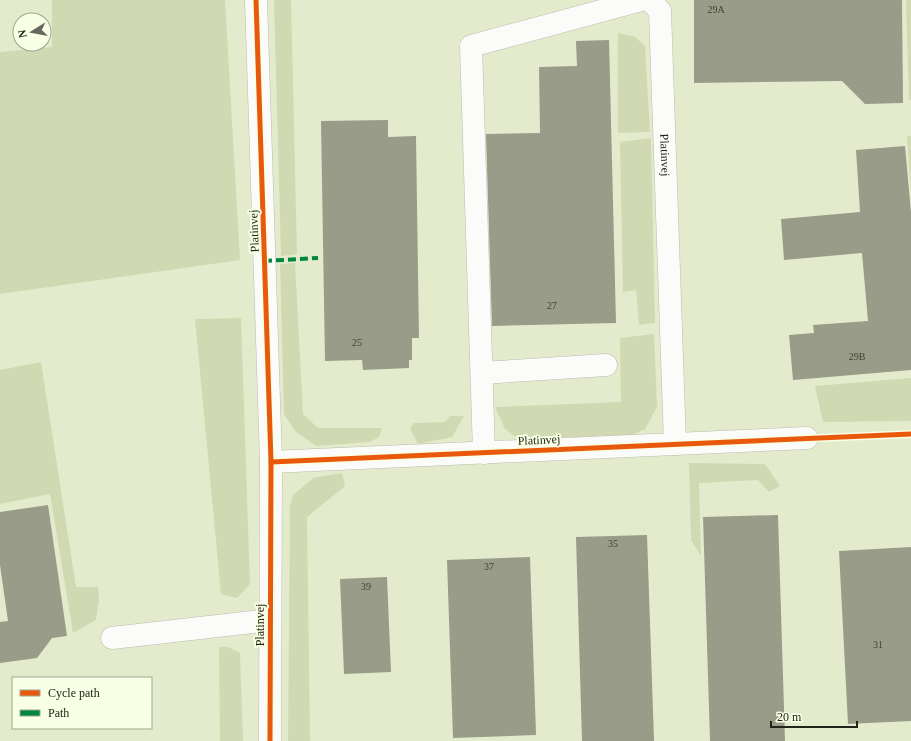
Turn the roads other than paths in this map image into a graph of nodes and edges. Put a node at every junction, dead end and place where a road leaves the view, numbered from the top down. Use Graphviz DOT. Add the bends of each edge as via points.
graph roads {
  1 [pos="256,0"];
  2 [pos="651,4"];
  3 [pos="606,365"];
  4 [pos="482,373"];
  5 [pos="807,438"];
  6 [pos="675,444"];
  7 [pos="484,453"];
  8 [pos="271,462"];
  9 [pos="270,620"];
  10 [pos="112,638"];
  11 [pos="270,741"];
  1 -- 8 [label="street, Platinvej"];
  2 -- 4 [label="street" via="471,46"];
  2 -- 6 [label="street, Platinvej"];
  3 -- 4 [label="street"];
  4 -- 7 [label="street"];
  5 -- 6 [label="street, Platinvej"];
  6 -- 7 [label="street, Platinvej"];
  7 -- 8 [label="street, Platinvej"];
  8 -- 9 [label="street, Platinvej"];
  9 -- 10 [label="street"];
  9 -- 11 [label="street, Platinvej"];
}
